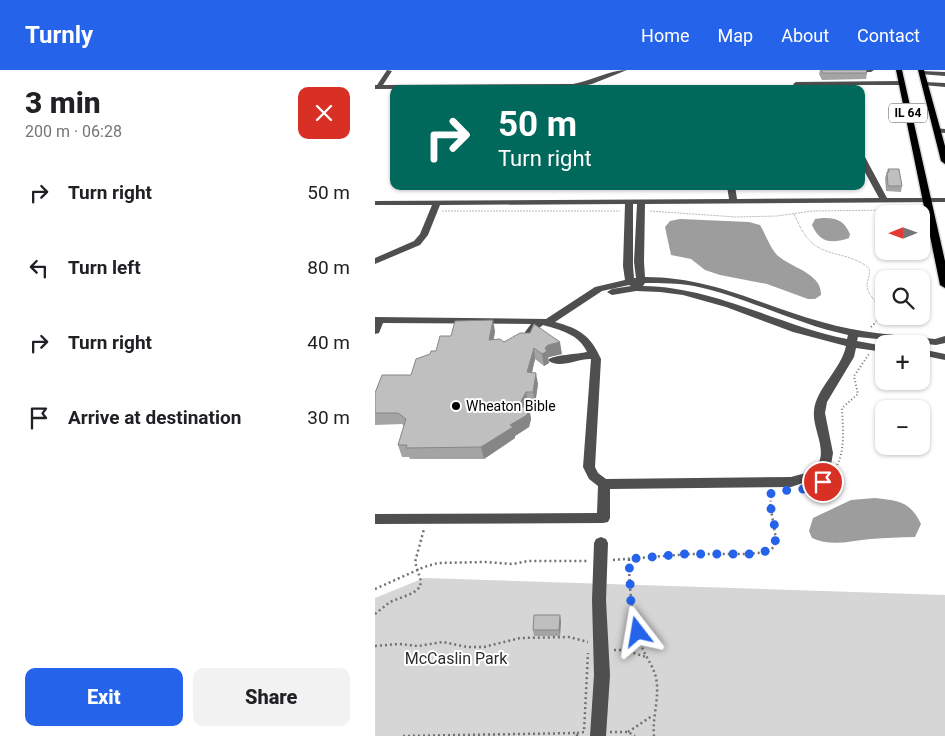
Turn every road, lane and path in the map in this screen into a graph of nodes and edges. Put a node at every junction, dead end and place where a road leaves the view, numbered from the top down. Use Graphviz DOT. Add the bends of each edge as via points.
graph roads {
  1 [pos="624,70"];
  2 [pos="831,70"];
  3 [pos="871,70"];
  4 [pos="899,70"];
  5 [pos="389,71"];
  6 [pos="921,71"];
  7 [pos="945,74"];
  8 [pos="902,83"];
  9 [pos="796,84"];
  10 [pos="925,84"];
  11 [pos="579,85"];
  12 [pos="945,85"];
  13 [pos="377,87"];
  14 [pos="390,87"];
  15 [pos="941,130"];
  16 [pos="945,161"];
  17 [pos="865,165"];
  18 [pos="865,184"];
  19 [pos="874,184"];
  20 [pos="732,190"];
  21 [pos="884,200"];
  22 [pos="927,200"];
  23 [pos="945,200"];
  24 [pos="733,201"];
  25 [pos="629,202"];
  26 [pos="641,202"];
  27 [pos="437,203"];
  28 [pos="375,204"];
  29 [pos="794,214"];
  30 [pos="375,261"];
  31 [pos="630,280"];
  32 [pos="639,283"];
  33 [pos="945,285"];
  34 [pos="591,295"];
  35 [pos="377,320"];
  36 [pos="545,321"];
  37 [pos="375,331"];
  38 [pos="869,336"];
  39 [pos="852,339"];
  40 [pos="945,339"];
  41 [pos="527,341"];
  42 [pos="869,347"];
  43 [pos="875,348"];
  44 [pos="930,353"];
  45 [pos="594,354"];
  46 [pos="945,357"];
  47 [pos="553,360"];
  48 [pos="604,484"];
  49 [pos="804,489"];
  50 [pos="778,491"];
  51 [pos="375,519"];
  52 [pos="426,519"];
  53 [pos="601,543"];
  54 [pos="629,559"];
  55 [pos="595,560"];
  56 [pos="417,570"];
  57 [pos="589,570"];
  58 [pos="375,589"];
  59 [pos="375,614"];
  60 [pos="589,636"];
  61 [pos="588,642"];
  62 [pos="375,646"];
  63 [pos="601,651"];
  64 [pos="646,657"];
  65 [pos="653,716"];
  66 [pos="627,732"];
  67 [pos="577,734"];
  68 [pos="403,736"];
  69 [pos="598,736"];
  70 [pos="654,736"];
  1 -- 11 [label="street"];
  2 -- 3 [label="street"];
  4 -- 8 [label="main road, IL 64"];
  5 -- 13 [label="street"];
  6 -- 7 [label="street"];
  6 -- 10 [label="main road, IL 64"];
  8 -- 9 [label="street"];
  8 -- 22 [label="main road, IL 64"];
  10 -- 12 [label="street"];
  10 -- 15 [label="main road, IL 64"];
  13 -- 14 [label="street"];
  15 -- 16 [label="main road, IL 64"];
  17 -- 19 [label="street"];
  18 -- 19 [label="street"];
  19 -- 21 [label="street"];
  20 -- 24 [label="street"];
  21 -- 22 [label="street"];
  21 -- 24 [label="street"];
  22 -- 23 [label="street"];
  22 -- 33 [label="main road, IL 64"];
  24 -- 26 [label="street"];
  25 -- 26 [label="street"];
  25 -- 27 [label="street"];
  25 -- 31 [label="street"];
  26 -- 32 [label="street"];
  27 -- 28 [label="street"];
  27 -- 30 [label="street" via="425,235 417,242"];
  29 -- 38 [label="path" via="804,236 814,246 869,268 868,289 879,313"];
  31 -- 32 [label="street"];
  31 -- 34 [label="street" via="595,290"];
  32 -- 34 [label="street"];
  32 -- 39 [label="street" via="703,295 796,330"];
  34 -- 36 [label="street"];
  35 -- 36 [label="street"];
  35 -- 37 [label="street"];
  36 -- 41 [label="street" via="531,329"];
  36 -- 45 [label="street" via="582,337"];
  38 -- 39 [label="street"];
  38 -- 40 [label="street" via="936,342"];
  39 -- 42 [label="street"];
  39 -- 48 [label="street" via="845,365 821,402 819,412 827,453 825,465 817,474 791,482"];
  42 -- 43 [label="street"];
  42 -- 49 [label="path" via="868,357 854,376 858,394 841,408 843,447 839,465 823,482"];
  44 -- 46 [label="street"];
  45 -- 47 [label="street"];
  45 -- 48 [label="street" via="596,380 589,467 593,476"];
  48 -- 52 [label="street" via="603,518"];
  50 -- 54 [label="path" via="769,496 776,533 775,544 770,550 755,554 684,554"];
  51 -- 52 [label="street"];
  52 -- 56 [label="path" via="416,560"];
  53 -- 55 [label="street"];
  54 -- 55 [label="path"];
  54 -- 64 [label="path" via="631,604"];
  55 -- 56 [label="path" via="445,563"];
  55 -- 57 [label="path"];
  55 -- 63 [label="street"];
  56 -- 58 [label="path"];
  56 -- 59 [label="path" via="422,583 419,589 390,602"];
  60 -- 61 [label="path"];
  61 -- 62 [label="path" via="569,637 520,638 483,647 443,642 418,646"];
  61 -- 67 [label="path" via="584,732"];
  63 -- 64 [label="path" via="624,650"];
  63 -- 69 [label="street"];
  64 -- 65 [label="path" via="657,680"];
  65 -- 66 [label="path"];
  65 -- 70 [label="path"];
  67 -- 68 [label="path"];
}
